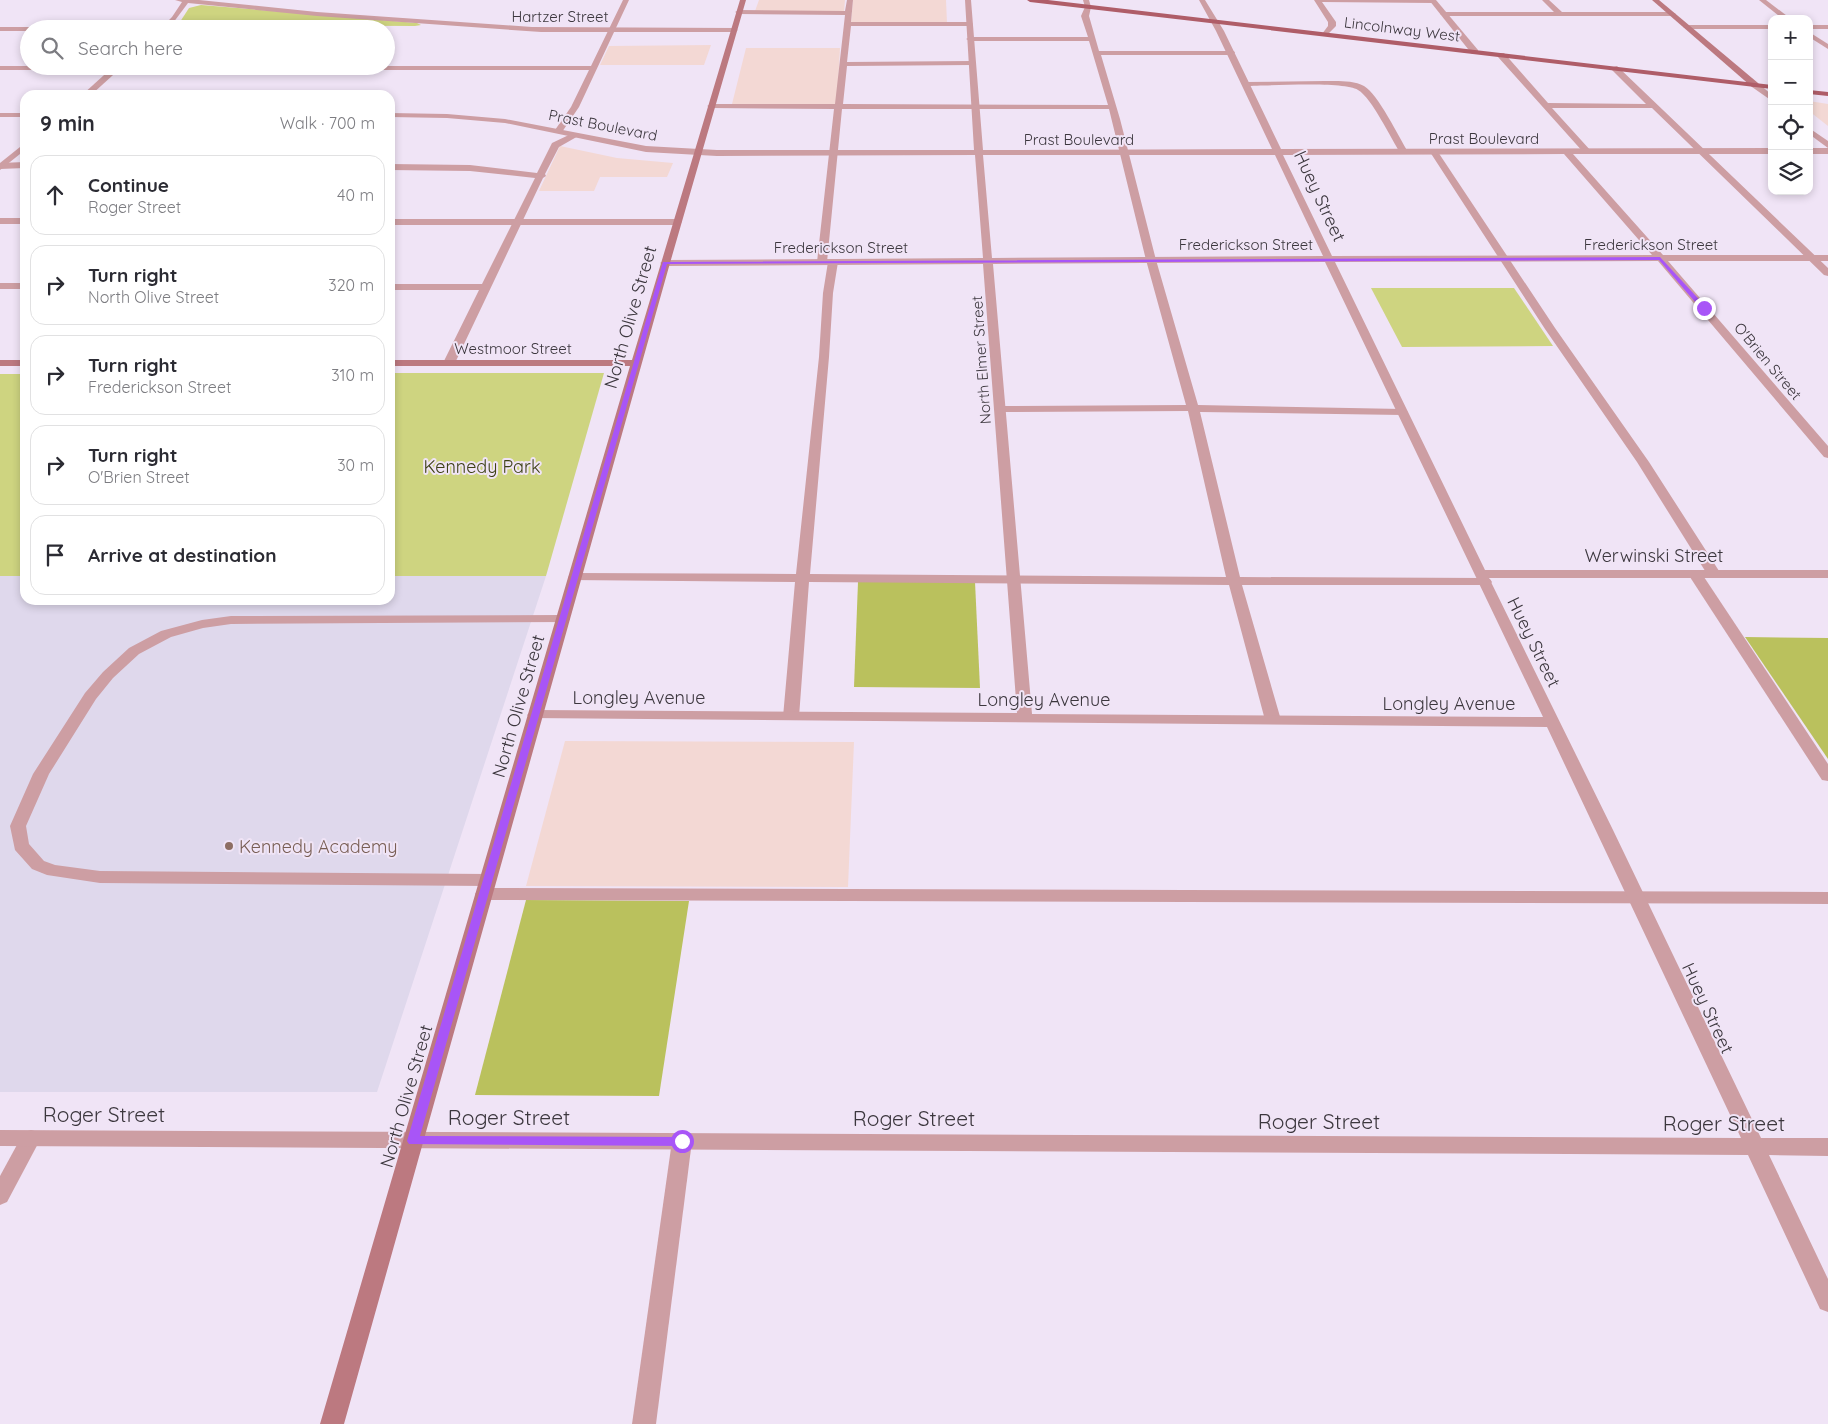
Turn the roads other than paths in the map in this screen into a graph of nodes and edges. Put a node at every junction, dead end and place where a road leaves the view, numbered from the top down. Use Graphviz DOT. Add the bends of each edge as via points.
graph roads {
  1 [pos="184,0"];
  2 [pos="626,0"];
  3 [pos="765,0"];
  4 [pos="850,0"];
  5 [pos="968,0"];
  6 [pos="1030,0"];
  7 [pos="1202,0"];
  8 [pos="1317,0"];
  9 [pos="1433,0"];
  10 [pos="1545,0"];
  11 [pos="1655,0"];
  12 [pos="1762,0"];
  13 [pos="1087,3"];
  14 [pos="741,7"];
  15 [pos="762,8"];
  16 [pos="819,8"];
  17 [pos="849,12"];
  18 [pos="1444,14"];
  19 [pos="1560,14"];
  20 [pos="1672,14"];
  21 [pos="1783,15"];
  22 [pos="173,20"];
  23 [pos="1213,20"];
  24 [pos="848,24"];
  25 [pos="969,24"];
  26 [pos="1686,27"];
  27 [pos="1768,27"];
  28 [pos="1813,27"];
  29 [pos="1828,27"];
  30 [pos="0,29"];
  31 [pos="20,29"];
  32 [pos="415,29"];
  33 [pos="541,30"];
  34 [pos="611,30"];
  35 [pos="734,30"];
  36 [pos="1326,34"];
  37 [pos="1813,37"];
  38 [pos="970,39"];
  39 [pos="1091,39"];
  40 [pos="1828,48"];
  41 [pos="1475,52"];
  42 [pos="1095,53"];
  43 [pos="1231,54"];
  44 [pos="1501,55"];
  45 [pos="972,63"];
  46 [pos="843,64"];
  47 [pos="0,68"];
  48 [pos="20,68"];
  49 [pos="395,68"];
  50 [pos="592,68"];
  51 [pos="1614,68"];
  52 [pos="110,75"];
  53 [pos="1246,84"];
  54 [pos="1755,85"];
  55 [pos="1768,87"];
  56 [pos="92,90"];
  57 [pos="1813,92"];
  58 [pos="1828,94"];
  59 [pos="1768,96"];
  60 [pos="1545,105"];
  61 [pos="711,106"];
  62 [pos="839,106"];
  63 [pos="975,106"];
  64 [pos="1653,106"];
  65 [pos="1111,107"];
  66 [pos="0,115"];
  67 [pos="20,115"];
  68 [pos="395,115"];
  69 [pos="559,130"];
  70 [pos="1813,133"];
  71 [pos="576,135"];
  72 [pos="1828,145"];
  73 [pos="20,150"];
  74 [pos="1566,151"];
  75 [pos="1587,151"];
  76 [pos="1701,151"];
  77 [pos="1768,151"];
  78 [pos="1813,151"];
  79 [pos="1828,151"];
  80 [pos="1279,152"];
  81 [pos="1404,152"];
  82 [pos="1434,152"];
  83 [pos="697,153"];
  84 [pos="980,153"];
  85 [pos="1124,153"];
  86 [pos="834,154"];
  87 [pos="20,165"];
  88 [pos="0,166"];
  89 [pos="395,167"];
  90 [pos="542,176"];
  91 [pos="0,222"];
  92 [pos="20,222"];
  93 [pos="395,222"];
  94 [pos="519,222"];
  95 [pos="677,222"];
  96 [pos="1328,258"];
  97 [pos="1660,258"];
  98 [pos="1814,258"];
  99 [pos="1828,258"];
  100 [pos="1505,259"];
  101 [pos="1151,260"];
  102 [pos="989,261"];
  103 [pos="827,262"];
  104 [pos="665,263"];
  105 [pos="1828,273"];
  106 [pos="0,286"];
  107 [pos="20,286"];
  108 [pos="395,287"];
  109 [pos="484,287"];
  110 [pos="0,363"];
  111 [pos="20,363"];
  112 [pos="395,363"];
  113 [pos="449,363"];
  114 [pos="636,363"];
  115 [pos="1193,408"];
  116 [pos="1000,410"];
  117 [pos="1402,412"];
  118 [pos="1828,454"];
  119 [pos="1694,574"];
  120 [pos="1714,574"];
  121 [pos="1828,574"];
  122 [pos="575,578"];
  123 [pos="802,578"];
  124 [pos="1483,578"];
  125 [pos="1014,579"];
  126 [pos="1234,580"];
  127 [pos="562,619"];
  128 [pos="535,715"];
  129 [pos="791,717"];
  130 [pos="1025,718"];
  131 [pos="1273,720"];
  132 [pos="1552,722"];
  133 [pos="1828,776"];
  134 [pos="486,887"];
  135 [pos="1636,897"];
  136 [pos="1828,898"];
  137 [pos="0,1138"];
  138 [pos="31,1138"];
  139 [pos="413,1141"];
  140 [pos="682,1141"];
  141 [pos="1753,1146"];
  142 [pos="1828,1148"];
  143 [pos="0,1196"];
  144 [pos="1828,1302"];
  145 [pos="332,1424"];
  146 [pos="644,1424"];
  1 -- 22 [label="street"];
  1 -- 33 [label="street" via="317,14"];
  2 -- 34 [label="street"];
  3 -- 15 [label="street"];
  4 -- 17 [label="street"];
  5 -- 25 [label="street, North Elmer Street"];
  6 -- 13 [label="main road, Lincolnway West"];
  7 -- 23 [label="street, Huey Street"];
  8 -- 9 [label="street"];
  8 -- 36 [label="street" via="1332,22"];
  9 -- 18 [label="street"];
  10 -- 19 [label="street"];
  11 -- 20 [label="street"];
  12 -- 21 [label="street"];
  13 -- 23 [label="main road, Lincolnway West"];
  13 -- 39 [label="street" via="1085,16"];
  14 -- 15 [label="street"];
  14 -- 17 [label="street"];
  14 -- 35 [label="street, North Olive Street"];
  15 -- 16 [label="street"];
  17 -- 24 [label="street"];
  18 -- 19 [label="street"];
  18 -- 41 [label="street"];
  19 -- 20 [label="street"];
  20 -- 26 [label="street"];
  23 -- 36 [label="main road, Lincolnway West"];
  23 -- 43 [label="street, Huey Street"];
  24 -- 25 [label="street"];
  24 -- 46 [label="street"];
  25 -- 38 [label="street, North Elmer Street"];
  26 -- 27 [label="street"];
  26 -- 54 [label="street"];
  28 -- 29 [label="street"];
  30 -- 31 [label="street"];
  32 -- 33 [label="street, Hartzer Street"];
  33 -- 34 [label="street, Hartzer Street"];
  34 -- 35 [label="street, Hartzer Street"];
  34 -- 50 [label="street"];
  35 -- 61 [label="street, North Olive Street"];
  36 -- 41 [label="main road, Lincolnway West"];
  37 -- 40 [label="street"];
  38 -- 39 [label="street"];
  38 -- 45 [label="street, North Elmer Street"];
  39 -- 42 [label="street"];
  41 -- 44 [label="main road, Lincolnway West"];
  42 -- 43 [label="street"];
  42 -- 65 [label="street"];
  43 -- 53 [label="street, Huey Street"];
  44 -- 51 [label="main road, Lincolnway West"];
  44 -- 60 [label="street"];
  45 -- 46 [label="street"];
  45 -- 63 [label="street, North Elmer Street"];
  46 -- 62 [label="street"];
  47 -- 48 [label="street"];
  49 -- 50 [label="street"];
  50 -- 69 [label="street" via="575,107"];
  51 -- 54 [label="main road, Lincolnway West"];
  51 -- 64 [label="street"];
  52 -- 56 [label="street"];
  53 -- 80 [label="street, Huey Street"];
  53 -- 81 [label="street" via="1342,84 1361,88"];
  54 -- 55 [label="main road, Lincolnway West"];
  54 -- 59 [label="street"];
  57 -- 58 [label="main road"];
  60 -- 64 [label="street"];
  60 -- 75 [label="street"];
  61 -- 62 [label="street"];
  61 -- 83 [label="street, North Olive Street"];
  62 -- 63 [label="street"];
  62 -- 86 [label="street"];
  63 -- 65 [label="street"];
  63 -- 84 [label="street, North Elmer Street"];
  64 -- 76 [label="street"];
  65 -- 85 [label="street"];
  66 -- 67 [label="street"];
  68 -- 69 [label="street, Prast Boulevard" via="473,117"];
  69 -- 71 [label="street, Prast Boulevard"];
  70 -- 72 [label="street"];
  71 -- 83 [label="street, Prast Boulevard" via="646,149"];
  71 -- 90 [label="street" via="555,145"];
  73 -- 88 [label="street"];
  74 -- 75 [label="street, Prast Boulevard"];
  74 -- 82 [label="street, Prast Boulevard"];
  74 -- 97 [label="street, O'Brien Street"];
  75 -- 76 [label="street, Prast Boulevard"];
  76 -- 77 [label="street, Prast Boulevard"];
  76 -- 98 [label="street"];
  78 -- 79 [label="street"];
  80 -- 81 [label="street, Prast Boulevard"];
  80 -- 85 [label="street, Prast Boulevard"];
  80 -- 96 [label="street, Huey Street"];
  81 -- 82 [label="street, Prast Boulevard"];
  82 -- 100 [label="street"];
  83 -- 86 [label="street, Prast Boulevard"];
  83 -- 95 [label="street, North Olive Street"];
  84 -- 85 [label="street, Prast Boulevard"];
  84 -- 86 [label="street, Prast Boulevard"];
  84 -- 102 [label="street, North Elmer Street"];
  85 -- 101 [label="street"];
  86 -- 103 [label="street"];
  87 -- 88 [label="street"];
  89 -- 90 [label="street" via="470,168"];
  90 -- 94 [label="street"];
  91 -- 92 [label="street"];
  93 -- 94 [label="street"];
  94 -- 95 [label="street"];
  94 -- 109 [label="street"];
  95 -- 104 [label="street, North Olive Street"];
  96 -- 100 [label="street, Frederickson Street"];
  96 -- 101 [label="street, Frederickson Street"];
  96 -- 117 [label="street, Huey Street"];
  97 -- 98 [label="street, Frederickson Street"];
  97 -- 100 [label="street, Frederickson Street"];
  97 -- 118 [label="street, O'Brien Street"];
  98 -- 99 [label="street, Frederickson Street"];
  98 -- 105 [label="street"];
  100 -- 120 [label="street" via="1644,462"];
  101 -- 102 [label="street, Frederickson Street"];
  101 -- 115 [label="street"];
  102 -- 103 [label="street, Frederickson Street"];
  102 -- 116 [label="street, North Elmer Street"];
  103 -- 104 [label="street, Frederickson Street"];
  103 -- 123 [label="street" via="824,357"];
  104 -- 114 [label="street, North Olive Street"];
  106 -- 107 [label="street"];
  108 -- 109 [label="street"];
  109 -- 113 [label="street"];
  110 -- 111 [label="street"];
  112 -- 113 [label="street, Westmoor Street"];
  113 -- 114 [label="street, Westmoor Street"];
  114 -- 122 [label="street, North Olive Street"];
  115 -- 116 [label="street"];
  115 -- 117 [label="street"];
  115 -- 126 [label="street"];
  116 -- 125 [label="street, North Elmer Street"];
  117 -- 124 [label="street, Huey Street"];
  119 -- 120 [label="street, Werwinski Street"];
  119 -- 124 [label="street, Werwinski Street"];
  119 -- 133 [label="street"];
  120 -- 121 [label="street, Werwinski Street"];
  122 -- 123 [label="street, Werwinski Street"];
  122 -- 127 [label="street, North Olive Street"];
  123 -- 125 [label="street, Werwinski Street"];
  123 -- 129 [label="street"];
  124 -- 126 [label="street, Werwinski Street"];
  124 -- 132 [label="street, Huey Street"];
  125 -- 126 [label="street, Werwinski Street"];
  125 -- 130 [label="street, North Elmer Street"];
  126 -- 131 [label="street"];
  127 -- 128 [label="street, North Olive Street"];
  127 -- 134 [label="street" via="231,620 166,634 134,651 90,696 41,774 18,826 21,846 38,865 54,871 100,877 272,878"];
  128 -- 129 [label="street, Longley Avenue"];
  128 -- 134 [label="street, North Olive Street"];
  129 -- 130 [label="street, Longley Avenue"];
  130 -- 131 [label="street, Longley Avenue"];
  131 -- 132 [label="street, Longley Avenue"];
  132 -- 135 [label="street, Huey Street"];
  134 -- 135 [label="street"];
  134 -- 139 [label="street, North Olive Street"];
  135 -- 136 [label="street"];
  135 -- 141 [label="street, Huey Street"];
  137 -- 138 [label="street, Roger Street"];
  138 -- 139 [label="street, Roger Street"];
  138 -- 143 [label="street"];
  139 -- 140 [label="street, Roger Street"];
  139 -- 145 [label="street, North Olive Street"];
  140 -- 141 [label="street, Roger Street"];
  140 -- 146 [label="street"];
  141 -- 142 [label="street, Roger Street"];
  141 -- 144 [label="street, Huey Street"];
}
